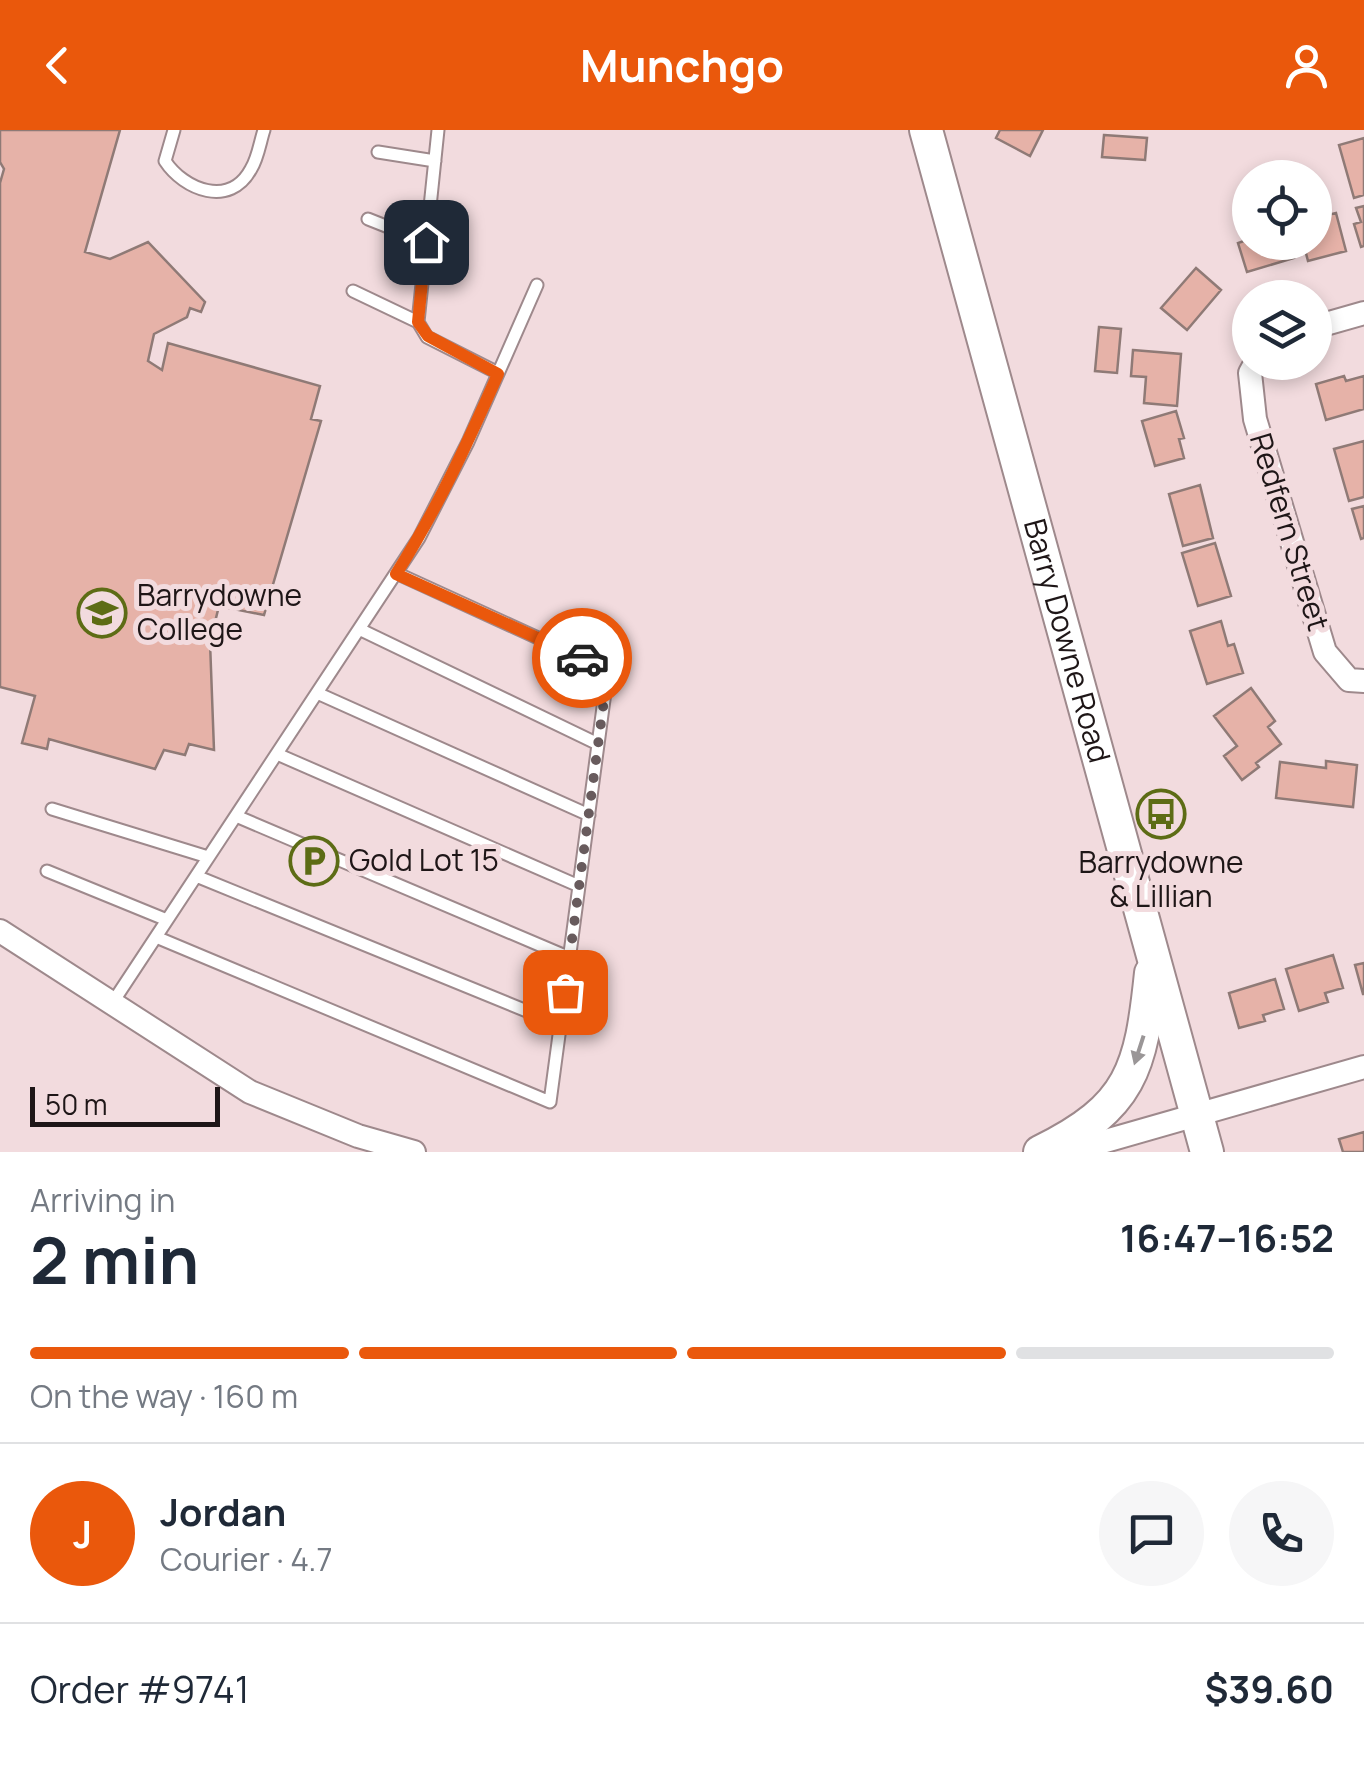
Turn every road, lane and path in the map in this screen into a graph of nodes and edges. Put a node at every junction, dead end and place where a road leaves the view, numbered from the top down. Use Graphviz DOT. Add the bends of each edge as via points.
graph roads {
  1 [pos="174,130"];
  2 [pos="264,130"];
  3 [pos="438,130"];
  4 [pos="926,130"];
  5 [pos="378,152"];
  6 [pos="435,161"];
  7 [pos="368,219"];
  8 [pos="426,242"];
  9 [pos="537,284"];
  10 [pos="354,291"];
  11 [pos="1364,312"];
  12 [pos="418,322"];
  13 [pos="1332,322"];
  14 [pos="498,374"];
  15 [pos="1251,380"];
  16 [pos="396,574"];
  17 [pos="359,629"];
  18 [pos="1364,680"];
  19 [pos="317,693"];
  20 [pos="598,744"];
  21 [pos="276,754"];
  22 [pos="52,809"];
  23 [pos="589,814"];
  24 [pos="236,816"];
  25 [pos="208,857"];
  26 [pos="48,870"];
  27 [pos="196,876"];
  28 [pos="579,886"];
  29 [pos="167,920"];
  30 [pos="0,930"];
  31 [pos="156,937"];
  32 [pos="1153,954"];
  33 [pos="570,958"];
  34 [pos="111,1005"];
  35 [pos="561,1024"];
  36 [pos="1364,1067"];
  37 [pos="1196,1113"];
  38 [pos="414,1152"];
  39 [pos="1040,1152"];
  40 [pos="1067,1152"];
  41 [pos="1207,1152"];
  1 -- 2 [label="lane" via="165,161 175,176 191,188 216,192 251,172"];
  3 -- 6 [label="lane"];
  4 -- 32 [label="main road, Barry Downe Road"];
  5 -- 6 [label="lane"];
  6 -- 8 [label="lane"];
  7 -- 8 [label="lane"];
  8 -- 12 [label="lane"];
  9 -- 14 [label="lane"];
  10 -- 12 [label="lane"];
  11 -- 13 [label="street"];
  12 -- 14 [label="lane" via="428,336"];
  14 -- 16 [label="lane"];
  15 -- 18 [label="street, Redfern Street" via="1255,419 1325,652 1349,680"];
  16 -- 17 [label="lane"];
  16 -- 20 [label="lane" via="608,670"];
  17 -- 19 [label="lane"];
  17 -- 20 [label="lane"];
  19 -- 21 [label="lane"];
  19 -- 23 [label="lane"];
  20 -- 23 [label="lane"];
  21 -- 24 [label="lane"];
  21 -- 28 [label="lane"];
  22 -- 25 [label="lane"];
  23 -- 28 [label="lane"];
  24 -- 25 [label="lane"];
  24 -- 33 [label="lane"];
  25 -- 27 [label="lane"];
  26 -- 29 [label="lane"];
  27 -- 29 [label="lane"];
  27 -- 35 [label="lane"];
  28 -- 33 [label="lane"];
  29 -- 31 [label="lane"];
  30 -- 34 [label="street"];
  31 -- 34 [label="lane"];
  31 -- 35 [label="lane" via="550,1102"];
  32 -- 37 [label="main road, Barry Downe Road"];
  32 -- 39 [label="main road, one-way" via="1144,1036 1127,1085 1098,1116"];
  33 -- 35 [label="lane"];
  34 -- 38 [label="street" via="250,1092"];
  36 -- 37 [label="street"];
  37 -- 40 [label="street"];
  37 -- 41 [label="main road, Barry Downe Road"];
}
